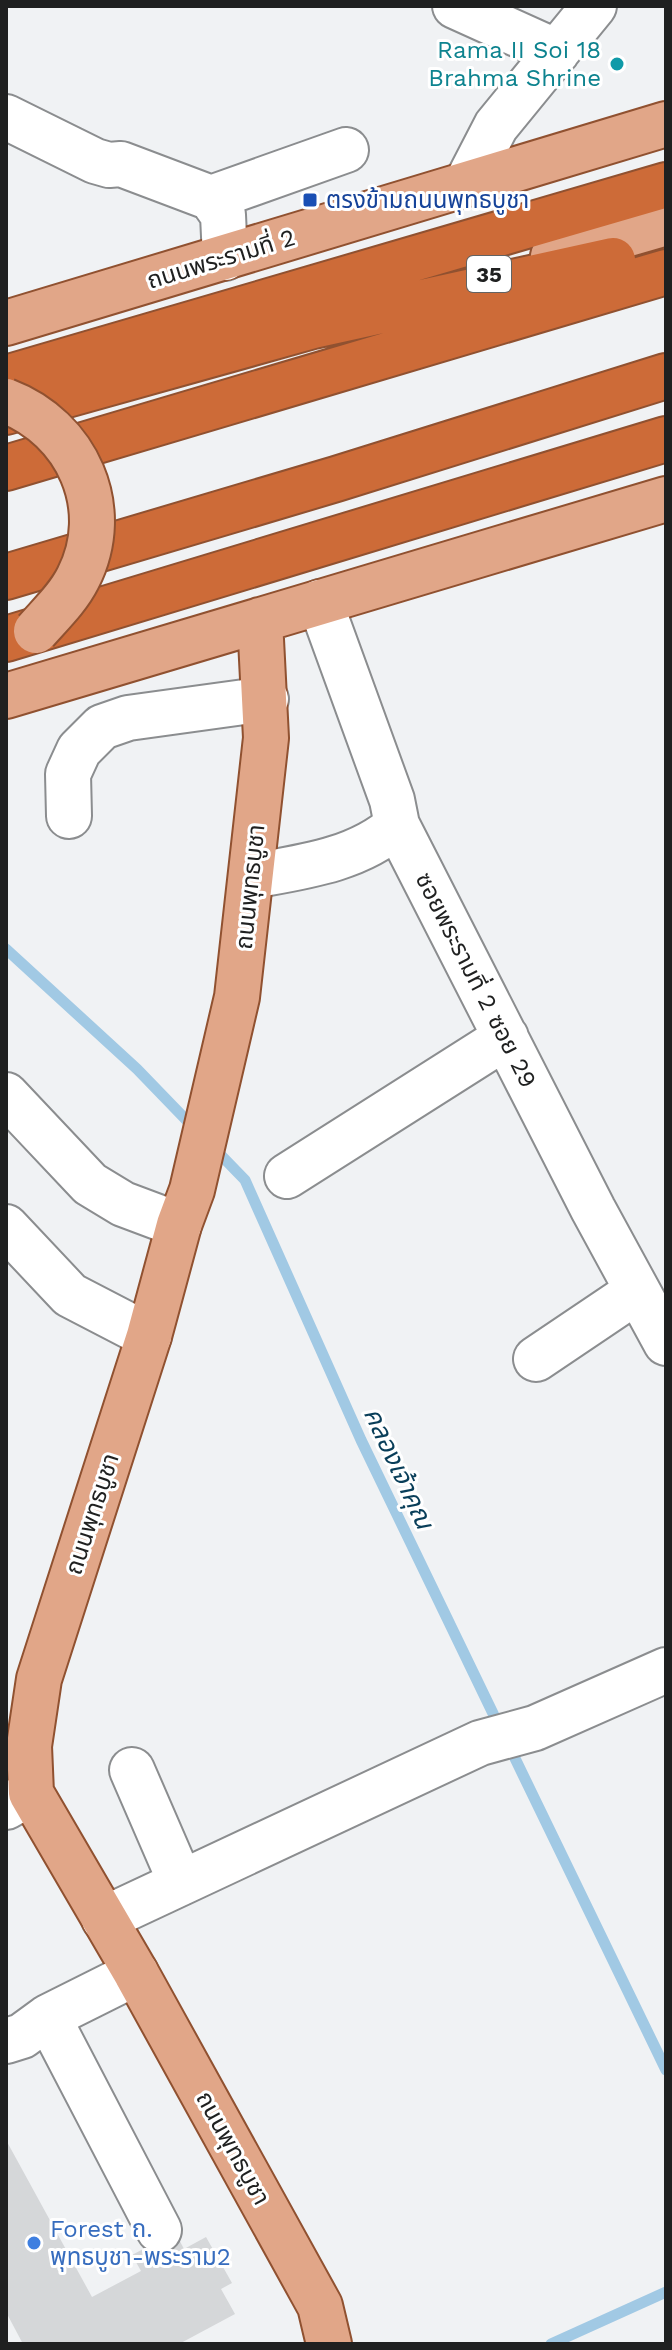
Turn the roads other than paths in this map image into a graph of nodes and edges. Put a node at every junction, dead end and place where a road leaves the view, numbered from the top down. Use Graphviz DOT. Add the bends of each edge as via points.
graph roads {
  1 [pos="455,6"];
  2 [pos="594,6"];
  3 [pos="557,52"];
  4 [pos="6,117"];
  5 [pos="666,124"];
  6 [pos="346,150"];
  7 [pos="466,184"];
  8 [pos="666,185"];
  9 [pos="211,198"];
  10 [pos="666,223"];
  11 [pos="666,249"];
  12 [pos="225,258"];
  13 [pos="666,272"];
  14 [pos="6,323"];
  15 [pos="313,326"];
  16 [pos="666,353"];
  17 [pos="666,376"];
  18 [pos="6,378"];
  19 [pos="666,395"];
  20 [pos="6,401"];
  21 [pos="6,412"];
  22 [pos="666,439"];
  23 [pos="6,468"];
  24 [pos="336,479"];
  25 [pos="666,499"];
  26 [pos="6,550"];
  27 [pos="6,577"];
  28 [pos="320,602"];
  29 [pos="260,620"];
  30 [pos="21,635"];
  31 [pos="6,696"];
  32 [pos="266,699"];
  33 [pos="69,816"];
  34 [pos="397,825"];
  35 [pos="252,876"];
  36 [pos="506,1037"];
  37 [pos="6,1095"];
  38 [pos="287,1176"];
  39 [pos="186,1208"];
  40 [pos="6,1227"];
  41 [pos="637,1291"];
  42 [pos="149,1336"];
  43 [pos="666,1343"];
  44 [pos="536,1359"];
  45 [pos="666,1670"];
  46 [pos="132,1770"];
  47 [pos="18,1800"];
  48 [pos="181,1883"];
  49 [pos="104,1919"];
  50 [pos="136,1973"];
  51 [pos="48,2017"];
  52 [pos="6,2041"];
  53 [pos="159,2230"];
  54 [pos="329,2344"];
  1 -- 3 [label="street"];
  2 -- 3 [label="street"];
  3 -- 7 [label="street" via="496,126"];
  4 -- 9 [label="street" via="95,161 121,164"];
  5 -- 7 [label="main road, ถนนพระรามที่ 2"];
  6 -- 9 [label="street"];
  7 -- 12 [label="main road, ถนนพระรามที่ 2"];
  8 -- 18 [label="highway"];
  9 -- 12 [label="street" via="223,215"];
  10 -- 15 [label="main road, 35"];
  11 -- 15 [label="highway"];
  12 -- 14 [label="main road, ถนนพระรามที่ 2"];
  13 -- 23 [label="highway"];
  15 -- 21 [label="highway, 35"];
  16 -- 26 [label="highway"];
  17 -- 24 [label="highway"];
  19 -- 24 [label="main road"];
  20 -- 30 [label="main road, bridge" via="63,439 82,471 89,503 85,563 65,598"];
  22 -- 30 [label="highway"];
  24 -- 27 [label="highway"];
  25 -- 28 [label="main road"];
  28 -- 29 [label="main road"];
  28 -- 34 [label="street, ซอยพระรามที่ 2 ซอย 29"];
  29 -- 31 [label="main road"];
  29 -- 32 [label="main road, ถนนพุทธบูชา"];
  32 -- 33 [label="street" via="128,718 102,727 79,750 68,774"];
  32 -- 35 [label="main road, ถนนพุทธบูชา"];
  34 -- 35 [label="street" via="380,840 319,864"];
  34 -- 36 [label="street, ซอยพระรามที่ 2 ซอย 29"];
  35 -- 39 [label="main road, ถนนพุทธบูชา" via="241,976"];
  36 -- 38 [label="street"];
  36 -- 41 [label="street, ซอยพระรามที่ 2 ซอย 29"];
  37 -- 39 [label="street" via="90,1184 123,1204"];
  39 -- 42 [label="main road, ถนนพุทธบูชา"];
  40 -- 42 [label="street" via="70,1295"];
  41 -- 43 [label="street, ซอยพระรามที่ 2 ซอย 29"];
  41 -- 44 [label="street"];
  42 -- 47 [label="main road, ถนนพุทธบูชา" via="39,1679"];
  45 -- 48 [label="street" via="535,1728 480,1743"];
  46 -- 48 [label="street"];
  47 -- 49 [label="main road, ถนนพุทธบูชา"];
  48 -- 49 [label="street"];
  49 -- 50 [label="main road, ถนนพุทธบูชา"];
  50 -- 51 [label="street"];
  50 -- 54 [label="main road, ถนนพุทธบูชา" via="320,2306"];
  51 -- 52 [label="street"];
  51 -- 53 [label="street"];
}
